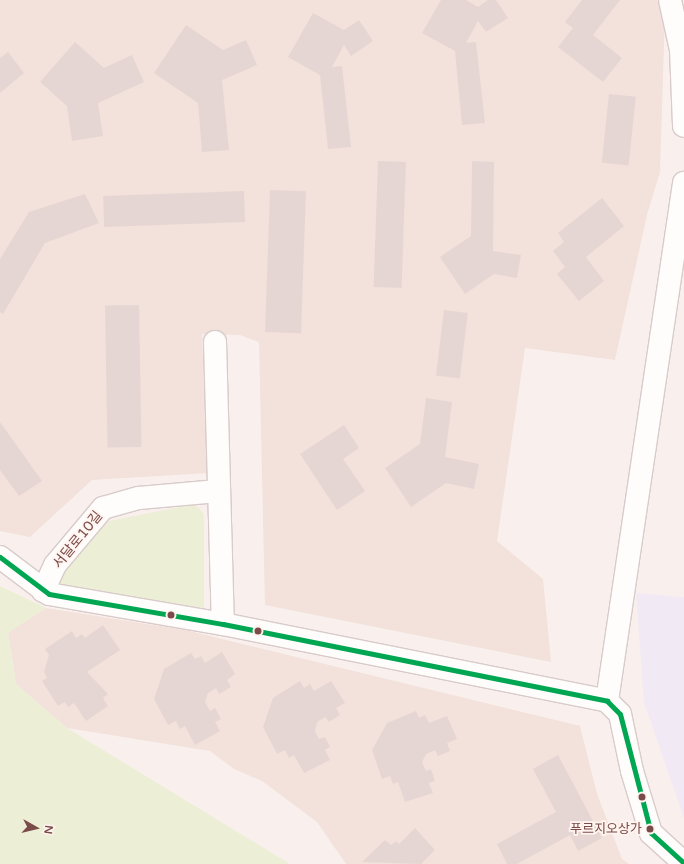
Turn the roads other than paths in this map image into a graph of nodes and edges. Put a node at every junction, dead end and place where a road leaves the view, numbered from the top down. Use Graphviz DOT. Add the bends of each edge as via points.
graph roads {
  1 [pos="670,0"];
  2 [pos="684,126"];
  3 [pos="684,183"];
  4 [pos="215,342"];
  5 [pos="218,491"];
  6 [pos="0,557"];
  7 [pos="46,592"];
  8 [pos="223,624"];
  9 [pos="613,707"];
  10 [pos="684,863"];
  1 -- 2 [label="street" via="681,50"];
  3 -- 9 [label="street"];
  4 -- 5 [label="street"];
  5 -- 7 [label="street, 서달로10길" via="139,498 103,508 55,565"];
  5 -- 8 [label="street"];
  6 -- 7 [label="street"];
  7 -- 8 [label="street"];
  8 -- 9 [label="street"];
  9 -- 10 [label="street" via="651,833"];
}
